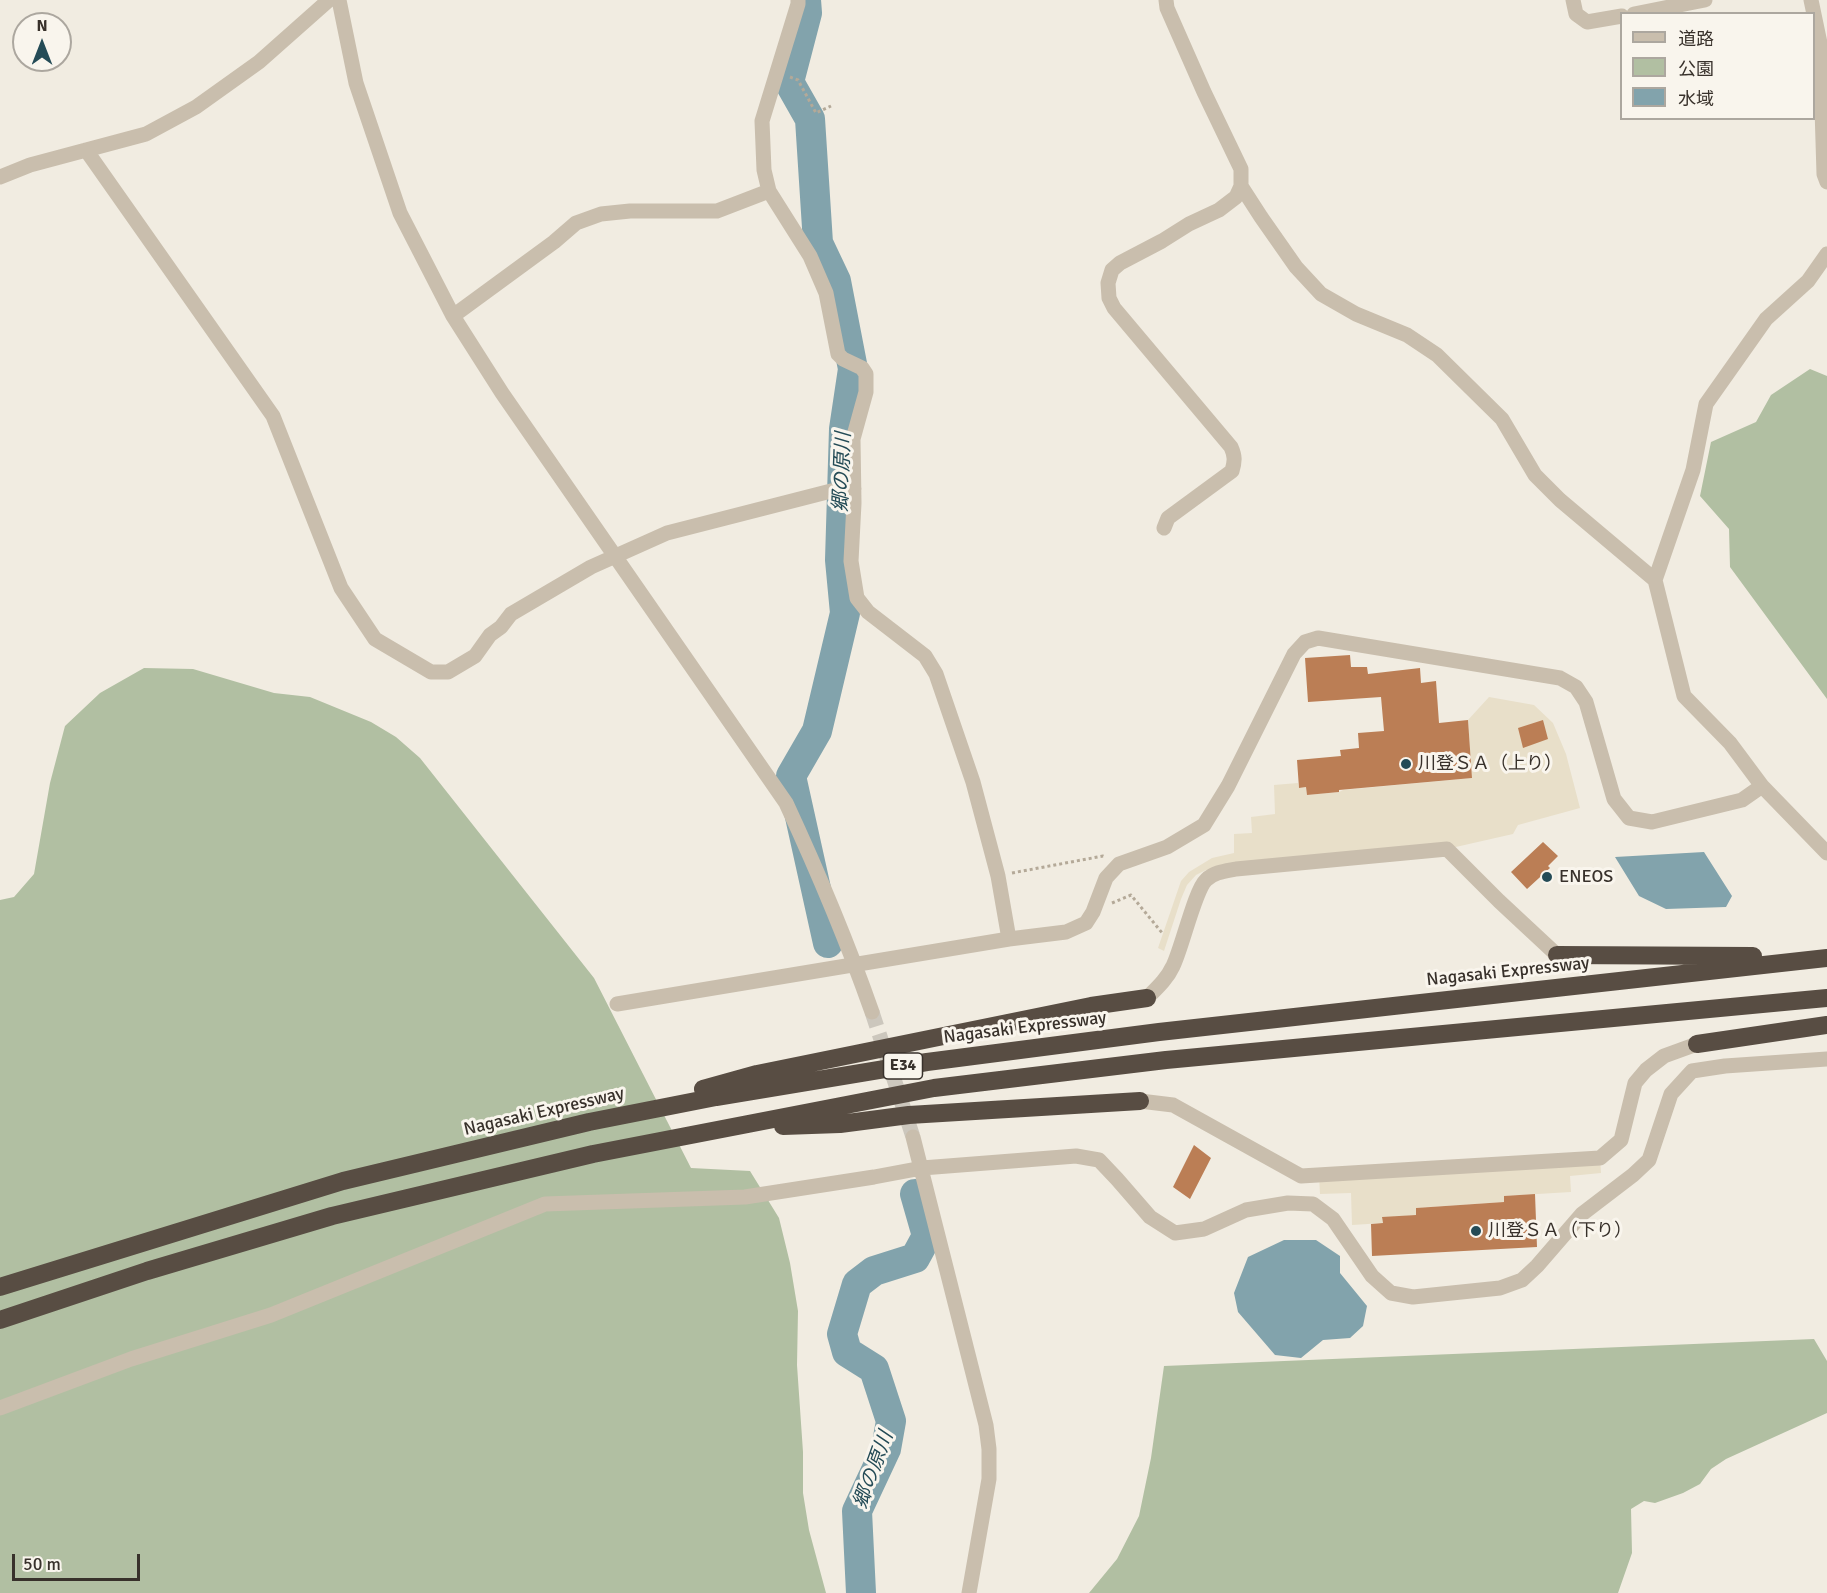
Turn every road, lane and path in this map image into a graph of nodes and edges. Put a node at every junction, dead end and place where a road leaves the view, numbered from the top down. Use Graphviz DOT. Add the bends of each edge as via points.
graph roads {
  1 [pos="329,0"];
  2 [pos="339,0"];
  3 [pos="798,0"];
  4 [pos="1166,0"];
  5 [pos="1573,0"];
  6 [pos="1705,0"];
  7 [pos="1644,12"];
  8 [pos="1620,16"];
  9 [pos="1815,19"];
  10 [pos="798,80"];
  11 [pos="831,106"];
  12 [pos="86,150"];
  13 [pos="0,177"];
  14 [pos="1827,182"];
  15 [pos="1242,186"];
  16 [pos="769,191"];
  17 [pos="1827,254"];
  18 [pos="453,316"];
  19 [pos="854,489"];
  20 [pos="1164,528"];
  21 [pos="616,557"];
  22 [pos="1655,580"];
  23 [pos="1762,786"];
  24 [pos="1827,853"];
  25 [pos="1119,864"];
  26 [pos="998,876"];
  27 [pos="1093,912"];
  28 [pos="1163,934"];
  29 [pos="1009,939"];
  30 [pos="1557,955"];
  31 [pos="1827,957"];
  32 [pos="855,964"];
  33 [pos="1147,998"];
  34 [pos="1827,998"];
  35 [pos="617,1004"];
  36 [pos="872,1012"];
  37 [pos="1827,1025"];
  38 [pos="1697,1044"];
  39 [pos="1827,1059"];
  40 [pos="1140,1101"];
  41 [pos="589,1122"];
  42 [pos="723,1128"];
  43 [pos="913,1137"];
  44 [pos="922,1168"];
  45 [pos="0,1287"];
  46 [pos="0,1320"];
  47 [pos="0,1408"];
  48 [pos="969,1593"];
  1 -- 12 [label="street" via="259,62 196,107 146,134"];
  2 -- 18 [label="street" via="356,83 400,213"];
  3 -- 16 [label="street" via="762,121"];
  4 -- 15 [label="street" via="1240,169"];
  5 -- 8 [label="street" via="1576,14 1587,22"];
  6 -- 7 [label="street"];
  9 -- 14 [label="street" via="1820,43"];
  10 -- 11 [label="path" via="816,113"];
  12 -- 13 [label="street"];
  12 -- 21 [label="street" via="273,416 341,588 375,639 431,672 448,672 475,656 511,614 591,567"];
  15 -- 20 [label="street" via="1236,197 1219,210 1120,263 1112,270 1108,283 1114,308 1234,454 1232,471 1168,518"];
  15 -- 22 [label="street" via="1296,267 1321,294 1407,335 1437,355 1502,419 1535,475"];
  16 -- 18 [label="street" via="717,211 630,211 601,214 576,223"];
  16 -- 19 [label="street" via="814,265 826,293 838,354 866,374 866,392 854,439"];
  17 -- 22 [label="street" via="1808,281 1766,319 1706,404 1693,470"];
  18 -- 21 [label="street"];
  19 -- 21 [label="street" via="831,491 668,533"];
  19 -- 26 [label="street" via="851,561 857,598 868,612 925,656 936,675 973,782"];
  21 -- 32 [label="street" via="786,803"];
  22 -- 23 [label="street" via="1684,696 1730,742"];
  23 -- 24 [label="street"];
  23 -- 25 [label="street" via="1742,800 1652,822 1629,818 1614,799 1586,702 1576,687 1560,678 1318,638 1305,642 1294,654 1228,786 1204,825 1167,847"];
  25 -- 26 [label="path" via="1103,856"];
  25 -- 27 [label="street" via="1106,878"];
  26 -- 29 [label="street"];
  27 -- 28 [label="path" via="1131,895"];
  27 -- 29 [label="street" via="1086,922 1066,933"];
  29 -- 32 [label="street"];
  30 -- 31 [label="highway"];
  30 -- 33 [label="street" via="1447,849 1236,869 1205,880 1173,966"];
  31 -- 41 [label="highway, Nagasaki Expressway / E34" via="927,1062"];
  32 -- 35 [label="street"];
  32 -- 36 [label="street"];
  33 -- 41 [label="highway" via="757,1074"];
  34 -- 42 [label="highway, E34" via="1166,1060 934,1088"];
  37 -- 38 [label="highway"];
  38 -- 40 [label="street" via="1664,1056 1646,1070 1635,1083 1621,1140 1600,1158 1301,1176 1173,1106"];
  39 -- 44 [label="street" via="1692,1071 1671,1094 1648,1160 1582,1214 1522,1280 1500,1288 1413,1297 1391,1293 1372,1276 1333,1219 1313,1204 1288,1203 1246,1210 1204,1229 1175,1233 1150,1217 1099,1160 1076,1156"];
  40 -- 42 [label="highway" via="909,1115 840,1124"];
  41 -- 45 [label="highway, Nagasaki Expressway / E34" via="343,1181"];
  42 -- 46 [label="highway, E34" via="593,1154 332,1216"];
  43 -- 44 [label="street"];
  44 -- 47 [label="street" via="746,1197 545,1204 271,1315 131,1359"];
  44 -- 48 [label="street" via="989,1449 989,1479"];
}
